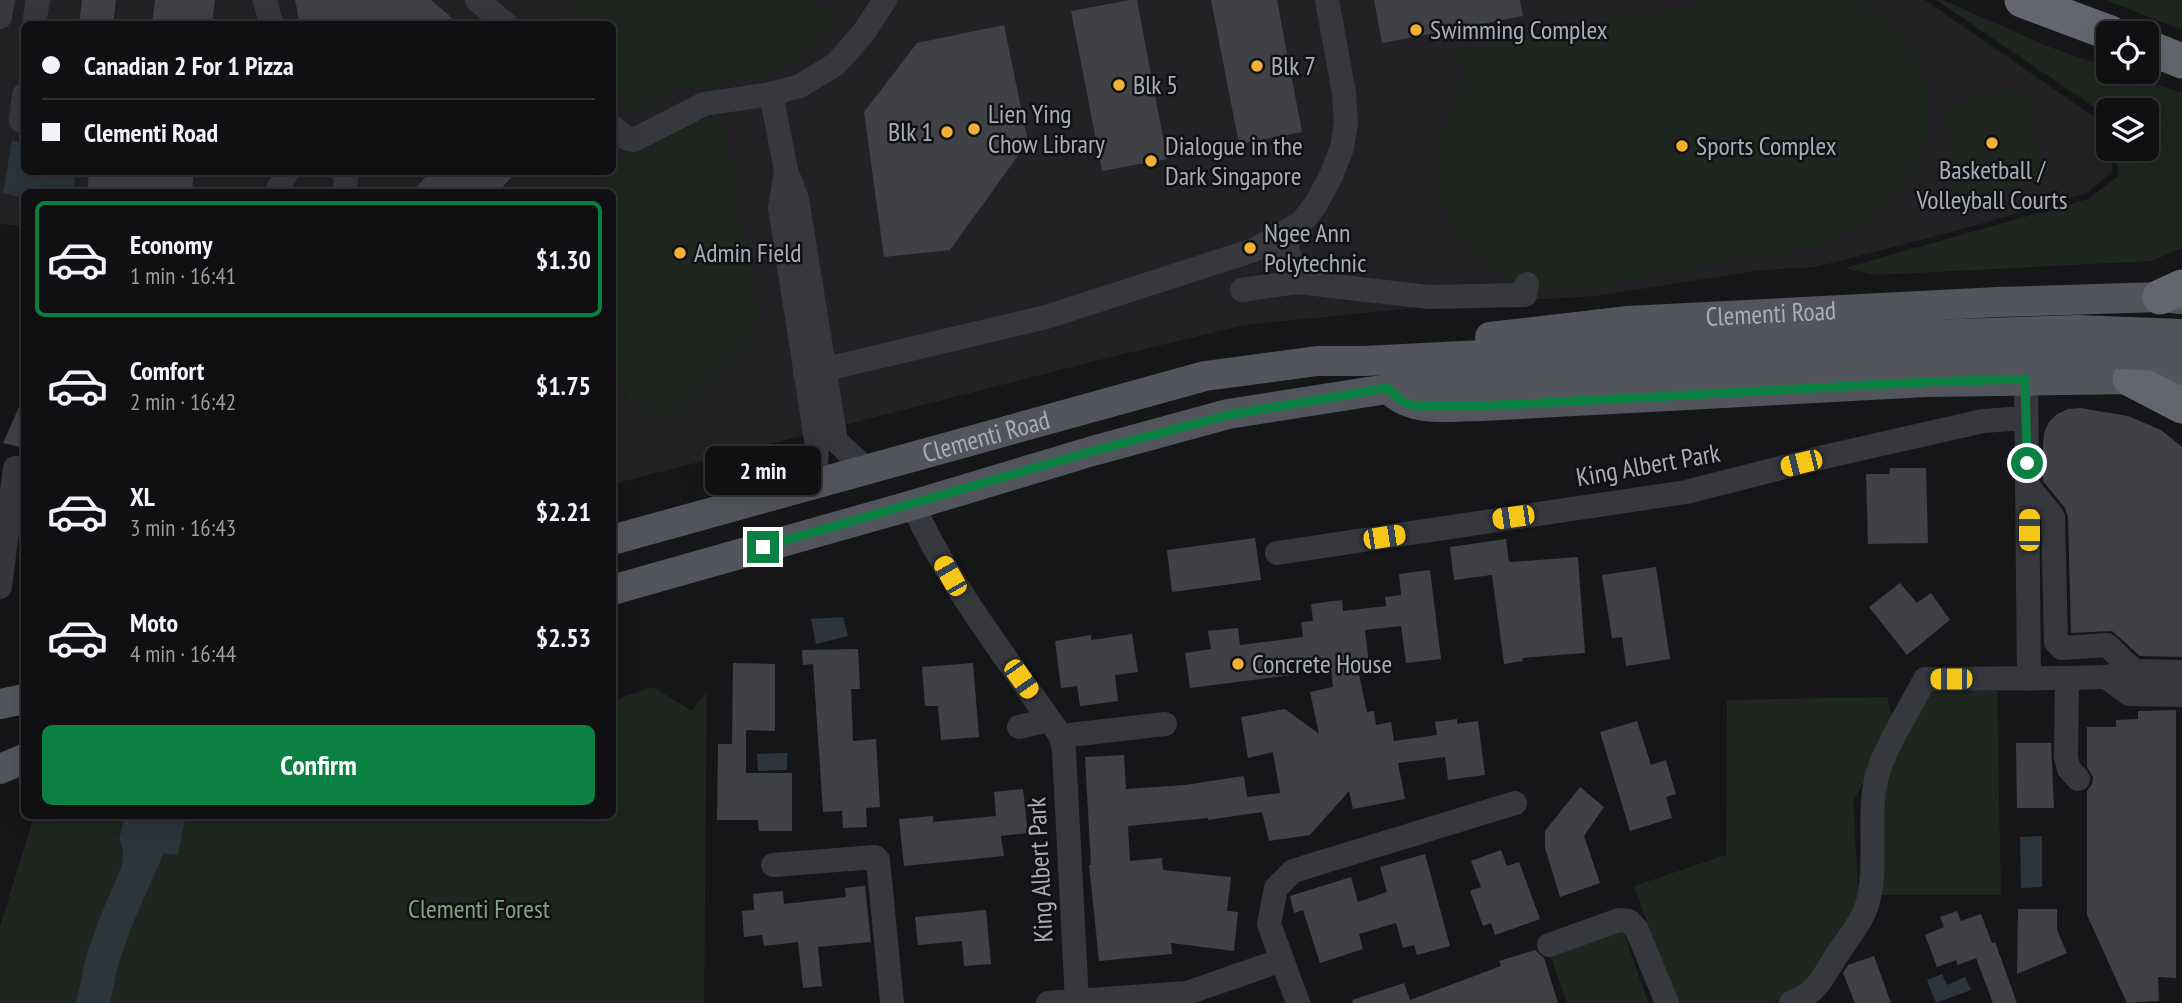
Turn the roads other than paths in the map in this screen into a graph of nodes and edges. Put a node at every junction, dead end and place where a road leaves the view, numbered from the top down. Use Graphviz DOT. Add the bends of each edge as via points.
graph roads {
  1 [pos="3,0"];
  2 [pos="38,0"];
  3 [pos="265,0"];
  4 [pos="477,0"];
  5 [pos="885,0"];
  6 [pos="1327,0"];
  7 [pos="2022,0"];
  8 [pos="0,17"];
  9 [pos="34,21"];
  10 [pos="270,21"];
  11 [pos="502,21"];
  12 [pos="2096,28"];
  13 [pos="2159,52"];
  14 [pos="2182,61"];
  15 [pos="771,93"];
  16 [pos="616,129"];
  17 [pos="1283,235"];
  18 [pos="1298,282"];
  19 [pos="1527,284"];
  20 [pos="1242,290"];
  21 [pos="2175,294"];
  22 [pos="2065,302"];
  23 [pos="2182,334"];
  24 [pos="1781,350"];
  25 [pos="2182,357"];
  26 [pos="1364,361"];
  27 [pos="816,373"];
  28 [pos="2025,379"];
  29 [pos="2130,379"];
  30 [pos="2094,380"];
  31 [pos="2182,383"];
  32 [pos="1387,388"];
  33 [pos="2182,406"];
  34 [pos="2026,418"];
  35 [pos="15,468"];
  36 [pos="865,468"];
  37 [pos="815,482"];
  38 [pos="2028,486"];
  39 [pos="913,505"];
  40 [pos="616,539"];
  41 [pos="1277,553"];
  42 [pos="0,587"];
  43 [pos="616,589"];
  44 [pos="2134,671"];
  45 [pos="2106,677"];
  46 [pos="2067,678"];
  47 [pos="2029,679"];
  48 [pos="2180,684"];
  49 [pos="21,700"];
  50 [pos="0,704"];
  51 [pos="1166,724"];
  52 [pos="1019,727"];
  53 [pos="1055,728"];
  54 [pos="21,760"];
  55 [pos="0,769"];
  56 [pos="2078,779"];
  57 [pos="1515,803"];
  58 [pos="773,865"];
  59 [pos="1549,945"];
  60 [pos="1282,960"];
  61 [pos="1062,1002"];
  62 [pos="892,1003"];
  63 [pos="1048,1003"];
  64 [pos="1298,1003"];
  65 [pos="1667,1003"];
  66 [pos="1791,1003"];
  1 -- 8 [label="street"];
  2 -- 9 [label="street"];
  3 -- 10 [label="street"];
  4 -- 11 [label="street"];
  5 -- 15 [label="street" via="836,64 800,86"];
  6 -- 17 [label="street" via="1344,93 1342,148 1316,204 1301,223"];
  7 -- 12 [label="highway"];
  13 -- 14 [label="highway"];
  15 -- 16 [label="street" via="704,104 634,140"];
  15 -- 27 [label="street" via="786,170 797,199 818,338"];
  17 -- 18 [label="street"];
  17 -- 27 [label="street" via="1254,250 1046,317"];
  18 -- 19 [label="street" via="1429,298 1525,295"];
  18 -- 20 [label="street"];
  21 -- 22 [label="main road, Clementi Road"];
  22 -- 26 [label="main road, Clementi Road" via="1628,321 1388,348"];
  22 -- 30 [label="main road" via="2095,311 2105,324 2106,346"];
  23 -- 24 [label="main road, Clementi Road, bridge" via="2076,330"];
  24 -- 25 [label="main road, Clementi Road, bridge"];
  24 -- 26 [label="main road, Clementi Road"];
  24 -- 32 [label="main road, Clementi Road"];
  26 -- 36 [label="main road, Clementi Road" via="1317,361 1205,376"];
  27 -- 36 [label="street" via="836,441"];
  27 -- 37 [label="street"];
  28 -- 30 [label="main road"];
  28 -- 32 [label="main road" via="1482,406 1415,406"];
  28 -- 34 [label="street"];
  29 -- 30 [label="main road"];
  29 -- 31 [label="main road"];
  29 -- 33 [label="highway"];
  32 -- 39 [label="main road, Clementi Road" via="1228,415"];
  34 -- 38 [label="street"];
  34 -- 41 [label="street, King Albert Park" via="1983,421 1686,492"];
  35 -- 42 [label="street"];
  36 -- 37 [label="main road, Clementi Road"];
  37 -- 40 [label="main road, Clementi Road"];
  38 -- 44 [label="street" via="2053,517 2056,642 2062,648 2107,645"];
  38 -- 47 [label="street"];
  39 -- 43 [label="main road, Clementi Road"];
  39 -- 53 [label="street, King Albert Park" via="950,576"];
  44 -- 45 [label="street"];
  44 -- 48 [label="street"];
  45 -- 46 [label="street"];
  45 -- 48 [label="street" via="2129,694"];
  46 -- 47 [label="street"];
  46 -- 56 [label="street" via="2066,757"];
  47 -- 66 [label="street" via="1925,679 1876,778 1867,906 1815,990"];
  49 -- 50 [label="main road"];
  51 -- 53 [label="street"];
  52 -- 53 [label="street"];
  53 -- 61 [label="street, King Albert Park" via="1064,751"];
  54 -- 55 [label="main road"];
  57 -- 60 [label="street" via="1293,871 1276,888 1269,924"];
  58 -- 62 [label="street" via="878,860"];
  59 -- 65 [label="street" via="1619,920 1629,921"];
  60 -- 61 [label="street" via="1188,993"];
  60 -- 64 [label="street"];
  61 -- 63 [label="street"];
}
